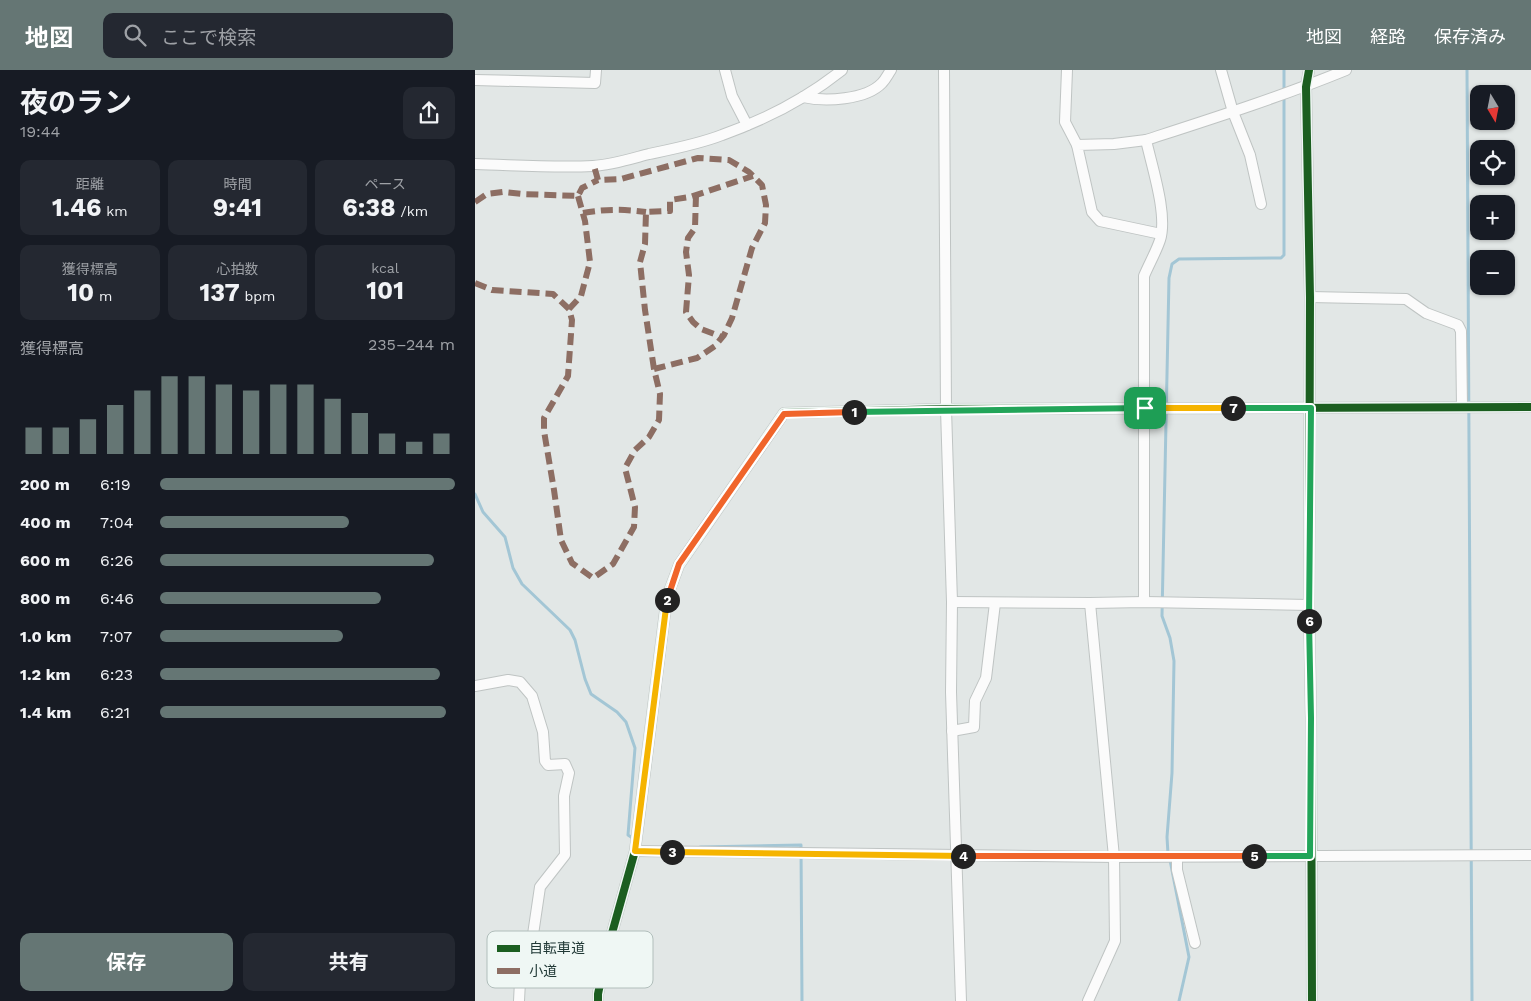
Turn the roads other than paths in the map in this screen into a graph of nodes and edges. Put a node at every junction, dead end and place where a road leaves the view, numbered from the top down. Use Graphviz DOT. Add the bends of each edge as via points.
graph roads {
  1 [pos="596,70"];
  2 [pos="725,70"];
  3 [pos="842,70"];
  4 [pos="891,70"];
  5 [pos="944,70"];
  6 [pos="1067,70"];
  7 [pos="1221,70"];
  8 [pos="1309,70"];
  9 [pos="1346,70"];
  10 [pos="475,80"];
  11 [pos="1306,87"];
  12 [pos="803,97"];
  13 [pos="1233,112"];
  14 [pos="747,125"];
  15 [pos="1146,140"];
  16 [pos="1077,145"];
  17 [pos="475,164"];
  18 [pos="1261,204"];
  19 [pos="1161,234"];
  20 [pos="1310,297"];
  21 [pos="1462,407"];
  22 [pos="1531,407"];
  23 [pos="1145,408"];
  24 [pos="1311,408"];
  25 [pos="946,410"];
  26 [pos="952,602"];
  27 [pos="1144,602"];
  28 [pos="995,603"];
  29 [pos="1090,603"];
  30 [pos="1309,605"];
  31 [pos="475,686"];
  32 [pos="952,731"];
  33 [pos="635,851"];
  34 [pos="956,856"];
  35 [pos="1310,856"];
  36 [pos="1531,856"];
  37 [pos="1114,857"];
  38 [pos="1177,857"];
  39 [pos="534,931"];
  40 [pos="613,931"];
  41 [pos="1195,943"];
  42 [pos="520,988"];
  43 [pos="599,988"];
  44 [pos="519,1001"];
  45 [pos="598,1001"];
  46 [pos="961,1001"];
  47 [pos="1088,1001"];
  48 [pos="1311,1001"];
  1 -- 10 [label="street" via="595,83"];
  2 -- 14 [label="street" via="732,96"];
  3 -- 12 [label="street"];
  4 -- 12 [label="street" via="882,84 867,93 848,98"];
  5 -- 25 [label="street"];
  6 -- 16 [label="street" via="1065,122"];
  7 -- 13 [label="street"];
  8 -- 11 [label="street"];
  9 -- 11 [label="street"];
  11 -- 13 [label="street"];
  11 -- 20 [label="street"];
  12 -- 14 [label="street"];
  13 -- 15 [label="street"];
  13 -- 18 [label="street" via="1250,155"];
  14 -- 17 [label="street" via="712,138 594,166"];
  15 -- 16 [label="street"];
  15 -- 19 [label="street" via="1161,204"];
  16 -- 19 [label="street" via="1092,212 1100,221"];
  19 -- 23 [label="street" via="1143,276"];
  20 -- 21 [label="street" via="1406,299 1426,313 1458,325 1461,331"];
  20 -- 24 [label="street"];
  21 -- 22 [label="street"];
  21 -- 24 [label="street"];
  23 -- 24 [label="street"];
  23 -- 25 [label="street"];
  23 -- 27 [label="street"];
  24 -- 30 [label="street"];
  25 -- 26 [label="street"];
  25 -- 33 [label="street" via="784,414 679,564 670,589"];
  26 -- 28 [label="street"];
  26 -- 32 [label="street"];
  27 -- 29 [label="street"];
  27 -- 30 [label="street"];
  28 -- 29 [label="street"];
  28 -- 32 [label="street" via="986,678 975,700 974,727"];
  29 -- 37 [label="street"];
  30 -- 35 [label="street"];
  31 -- 39 [label="street" via="507,680 520,682 532,696 543,732 545,761 548,765 565,764 569,773 564,796 565,856 540,887"];
  32 -- 34 [label="street"];
  33 -- 34 [label="street"];
  33 -- 40 [label="street"];
  34 -- 37 [label="street"];
  34 -- 46 [label="street"];
  35 -- 36 [label="street"];
  35 -- 38 [label="street"];
  35 -- 48 [label="street"];
  37 -- 38 [label="street"];
  37 -- 47 [label="street" via="1115,941"];
  38 -- 41 [label="street" via="1177,870"];
  42 -- 44 [label="street"];
  43 -- 45 [label="street"];
}
